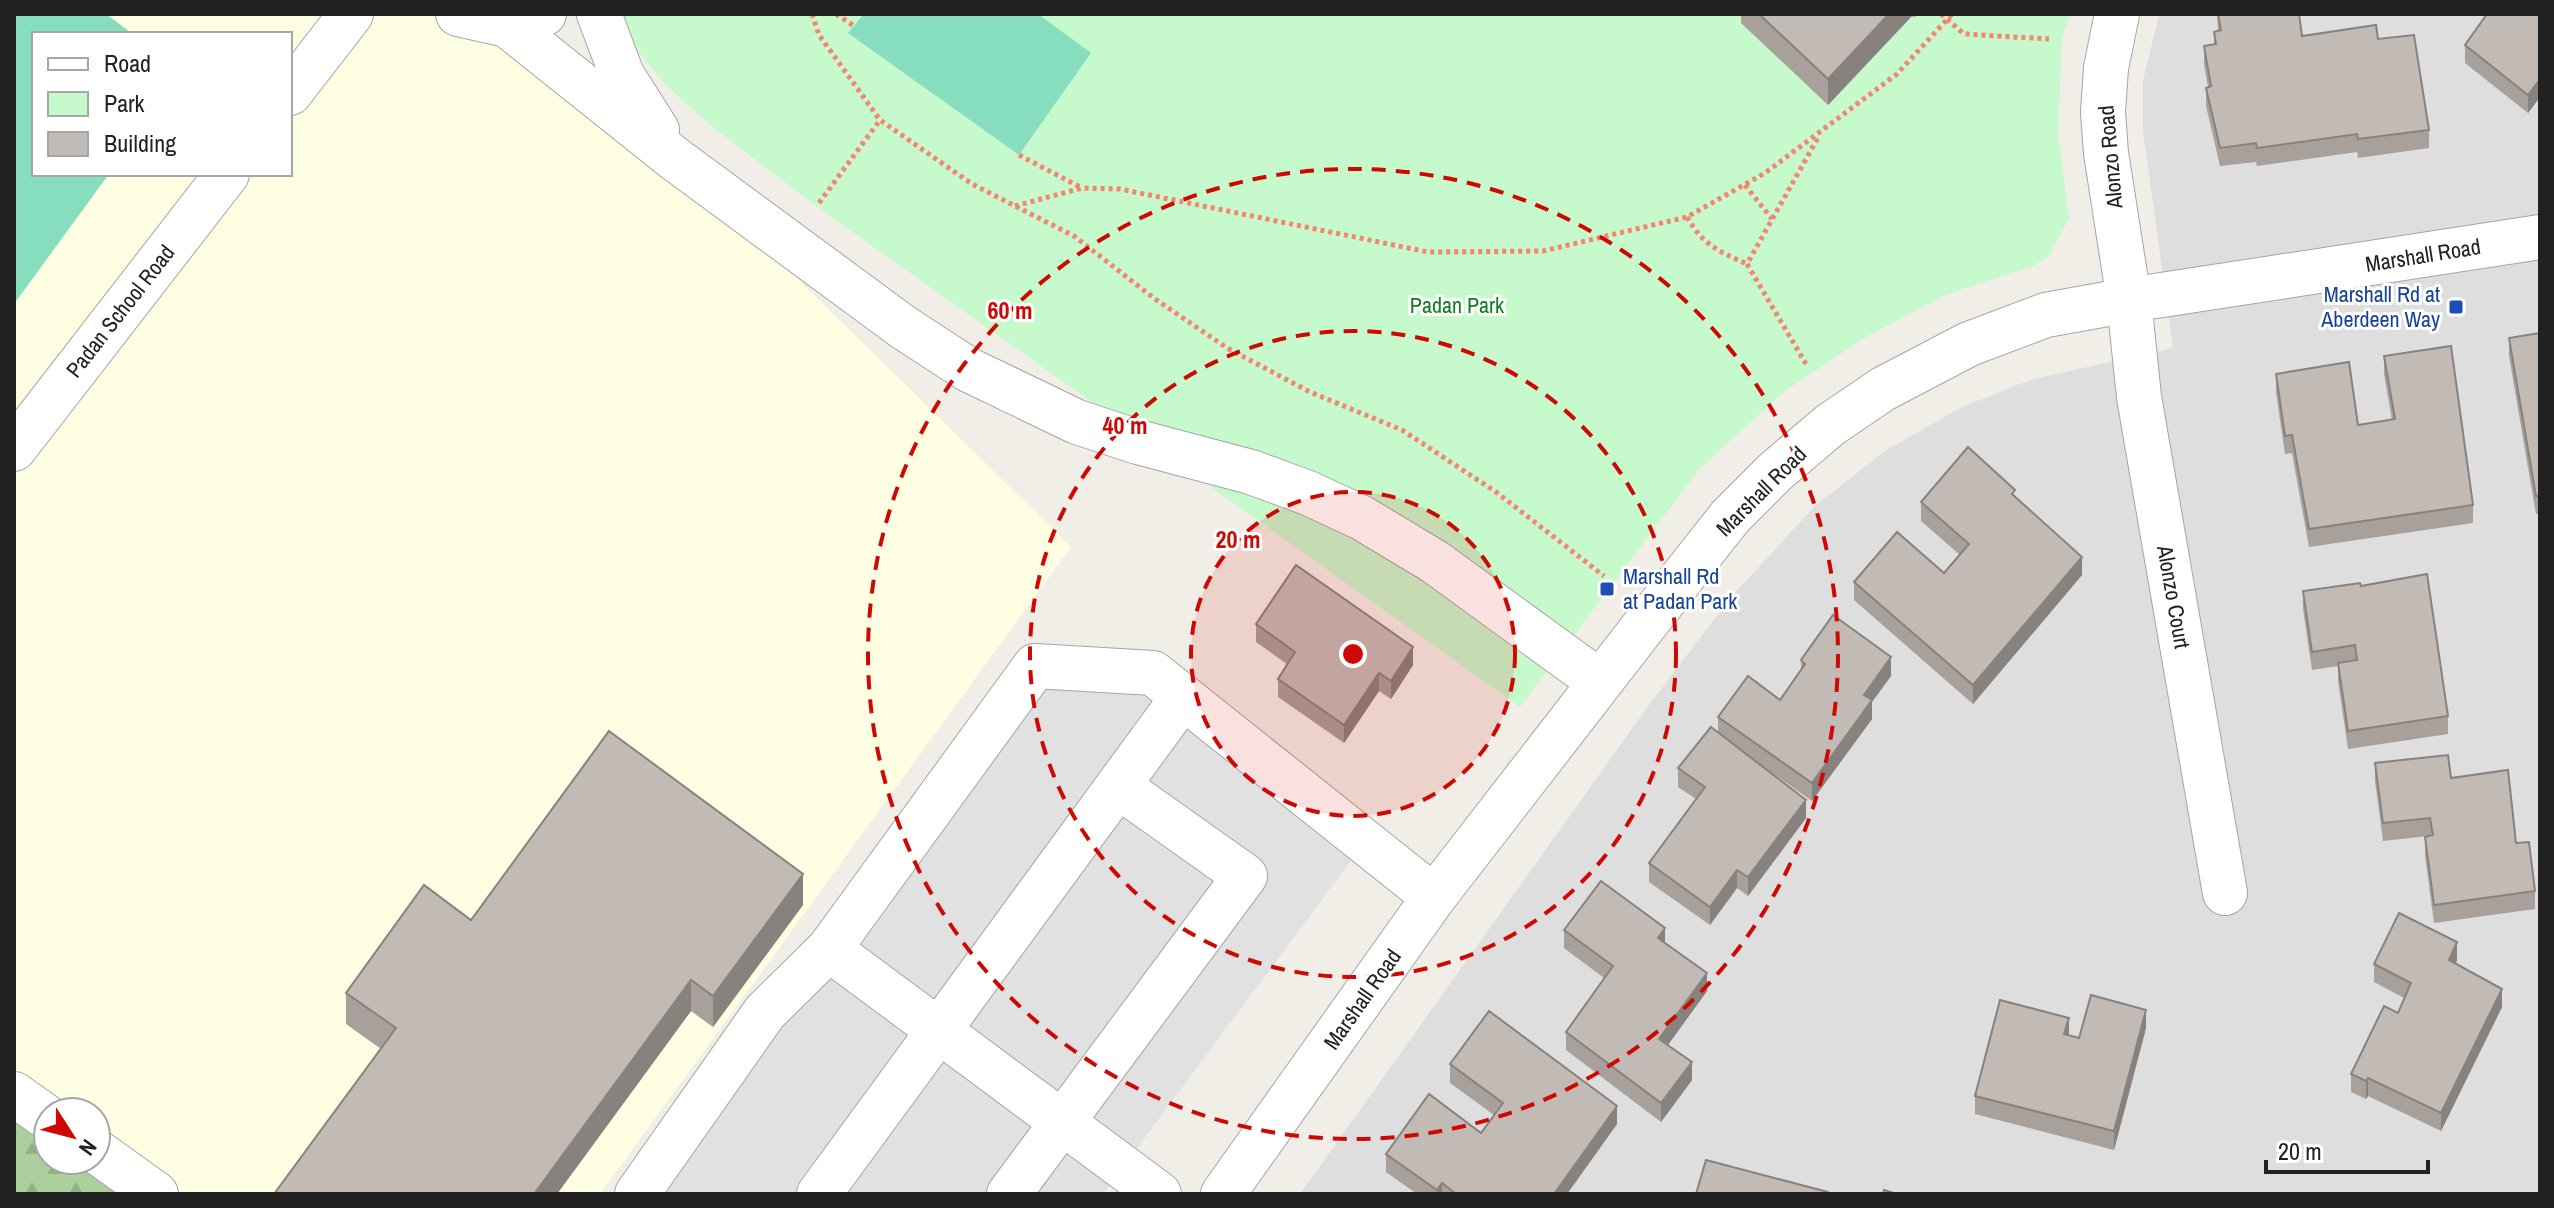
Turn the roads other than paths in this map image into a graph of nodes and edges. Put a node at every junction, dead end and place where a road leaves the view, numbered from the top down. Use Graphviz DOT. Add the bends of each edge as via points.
graph roads {
  1 [pos="458,14"];
  2 [pos="599,14"];
  3 [pos="2117,14"];
  4 [pos="525,20"];
  5 [pos="330,24"];
  6 [pos="292,90"];
  7 [pos="675,159"];
  8 [pos="225,176"];
  9 [pos="2540,237"];
  10 [pos="2129,300"];
  11 [pos="14,449"];
  12 [pos="1600,682"];
  13 [pos="1183,697"];
  14 [pos="1118,786"];
  15 [pos="2225,893"];
  16 [pos="1434,897"];
  17 [pos="829,949"];
  18 [pos="939,1030"];
  19 [pos="14,1094"];
  20 [pos="32,1107"];
  21 [pos="1062,1121"];
  22 [pos="112,1162"];
  23 [pos="156,1194"];
  24 [pos="637,1194"];
  25 [pos="819,1194"];
  26 [pos="1009,1194"];
  27 [pos="1159,1194"];
  28 [pos="1223,1194"];
  1 -- 4 [label="street"];
  2 -- 7 [label="street" via="622,75"];
  3 -- 10 [label="street, Alonzo Road" via="2103,112 2112,208"];
  4 -- 7 [label="street"];
  5 -- 6 [label="street"];
  7 -- 12 [label="street" via="969,370 1077,422 1251,472 1362,518 1435,562"];
  8 -- 11 [label="street, Padan School Road"];
  9 -- 10 [label="street, Marshall Road"];
  10 -- 12 [label="street, Marshall Road" via="2046,315 1969,344 1883,389 1830,425 1730,517"];
  10 -- 15 [label="street, Alonzo Court" via="2139,397"];
  12 -- 16 [label="street, Marshall Road"];
  13 -- 14 [label="street"];
  13 -- 16 [label="street"];
  13 -- 17 [label="street" via="1153,673 1035,666"];
  14 -- 18 [label="street"];
  14 -- 21 [label="street" via="1245,876"];
  16 -- 28 [label="street, Marshall Road"];
  17 -- 18 [label="street"];
  17 -- 24 [label="street" via="765,1012"];
  18 -- 21 [label="street"];
  18 -- 25 [label="street"];
  19 -- 20 [label="street"];
  21 -- 26 [label="street"];
  21 -- 27 [label="street"];
  22 -- 23 [label="street"];
}
